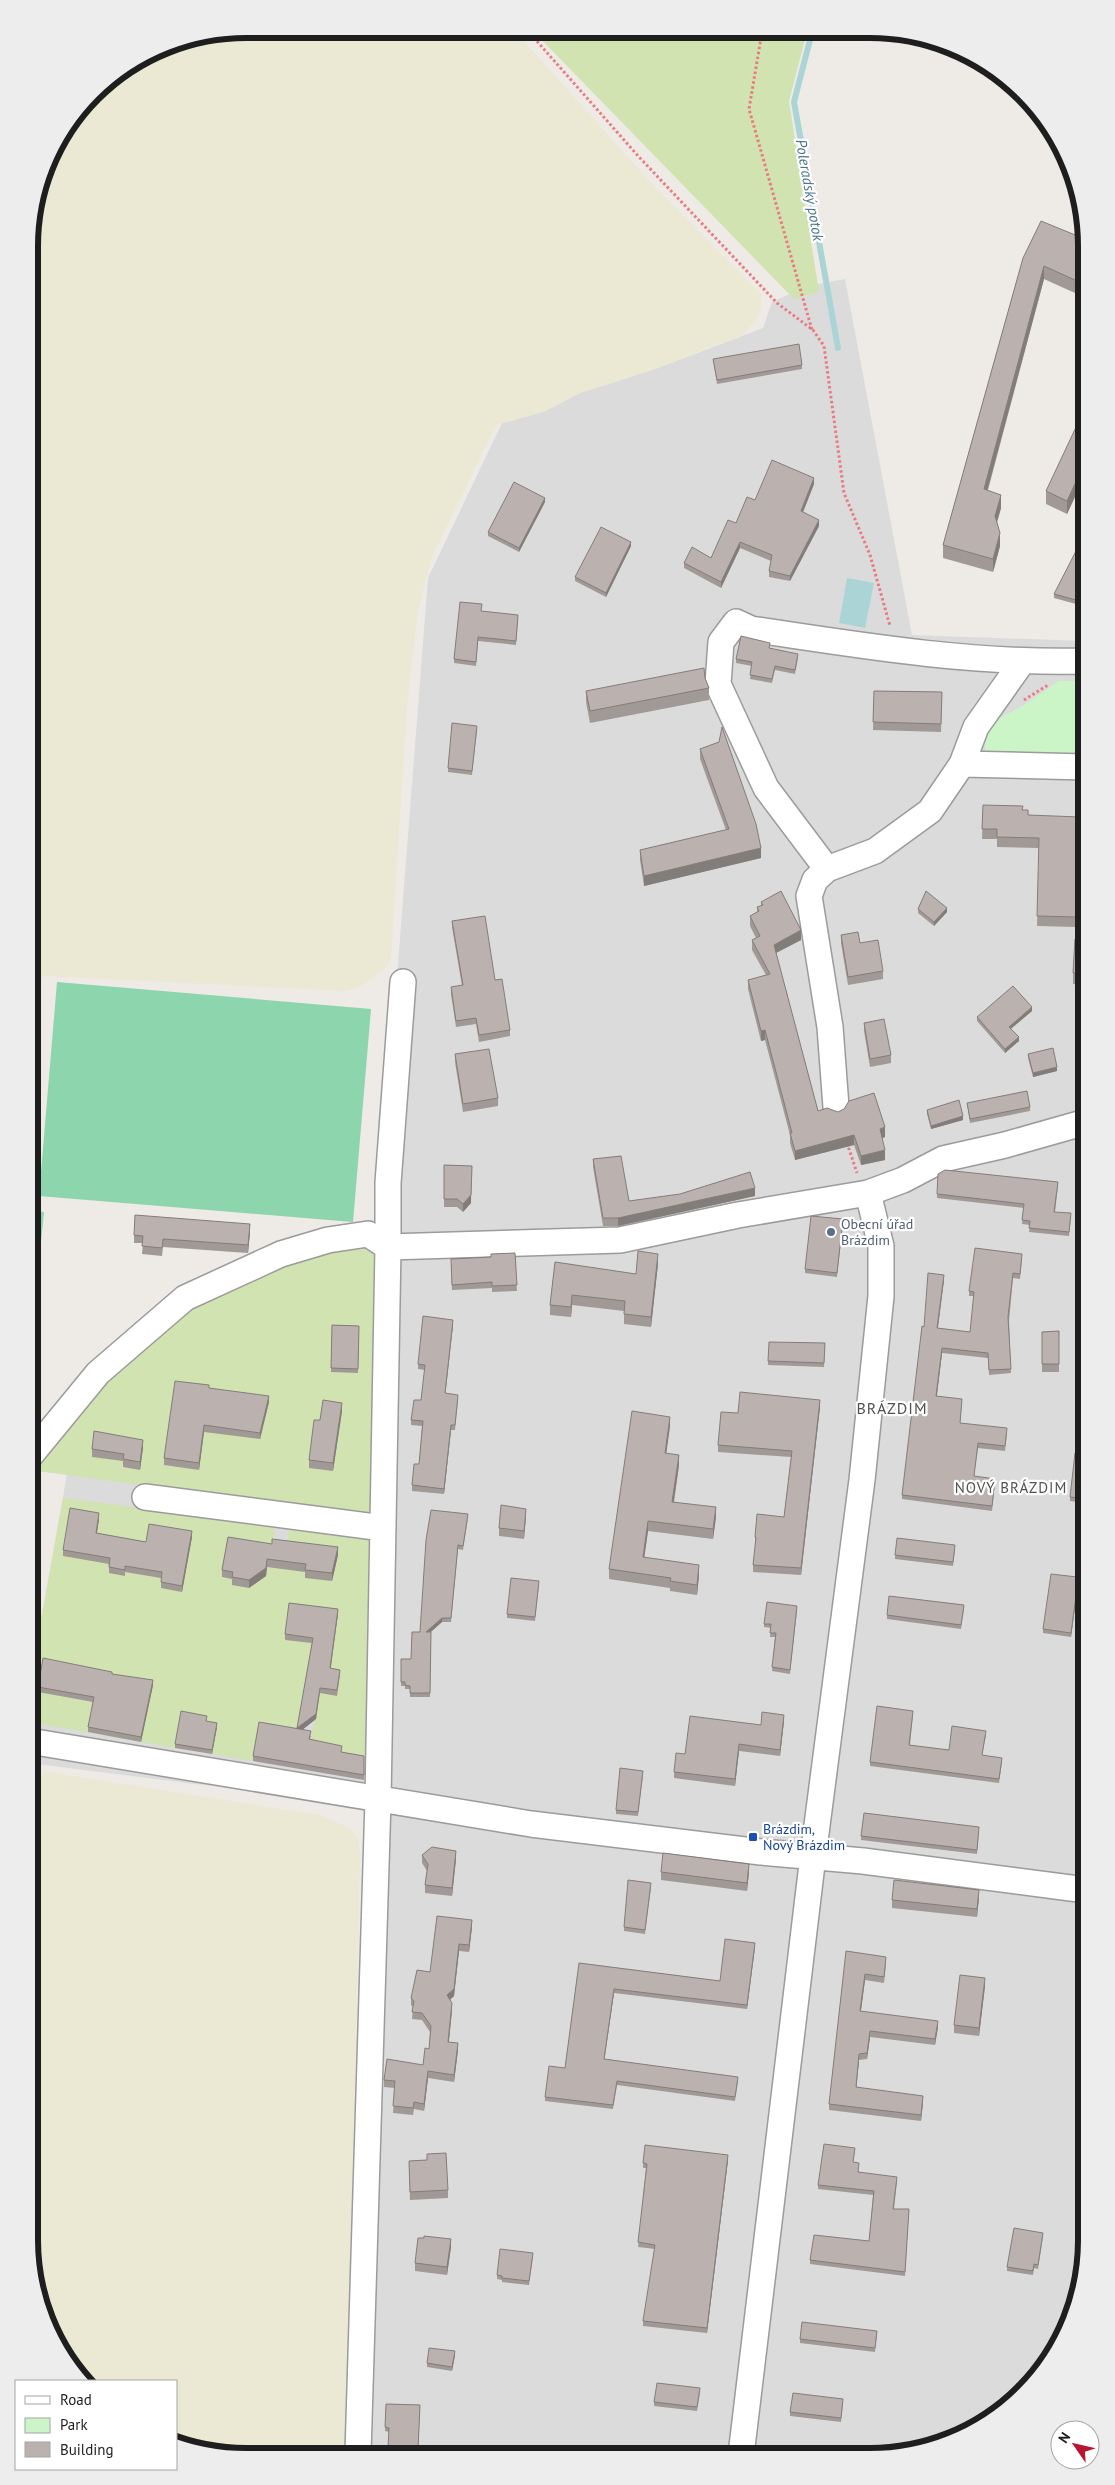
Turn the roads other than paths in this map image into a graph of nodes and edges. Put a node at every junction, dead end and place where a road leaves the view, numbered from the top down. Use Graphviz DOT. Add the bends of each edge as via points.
graph roads {
  1 [pos="1078,661"];
  2 [pos="1022,662"];
  3 [pos="962,764"];
  4 [pos="1078,767"];
  5 [pos="827,869"];
  6 [pos="403,982"];
  7 [pos="836,1107"];
  8 [pos="1078,1124"];
  9 [pos="868,1193"];
  10 [pos="388,1247"];
  11 [pos="38,1446"];
  12 [pos="145,1497"];
  13 [pos="383,1528"];
  14 [pos="38,1743"];
  15 [pos="378,1800"];
  16 [pos="813,1856"];
  17 [pos="1078,1889"];
  18 [pos="358,2448"];
  19 [pos="742,2448"];
  1 -- 2 [label="street"];
  2 -- 3 [label="street" via="976,727"];
  2 -- 5 [label="street" via="897,651 752,629 736,622 721,642 718,684 766,788"];
  3 -- 4 [label="street"];
  3 -- 5 [label="street" via="930,811 916,823 875,851"];
  5 -- 7 [label="street" via="815,880 809,896 830,1027"];
  6 -- 10 [label="street" via="388,1184"];
  8 -- 9 [label="street" via="943,1159 903,1180"];
  9 -- 10 [label="street" via="738,1215 620,1240"];
  9 -- 16 [label="street" via="881,1246 881,1296 862,1480"];
  10 -- 11 [label="street" via="368,1234 328,1240 281,1254 185,1298 98,1373"];
  10 -- 13 [label="street"];
  12 -- 13 [label="street"];
  13 -- 15 [label="street"];
  14 -- 15 [label="street"];
  15 -- 16 [label="street" via="531,1824"];
  15 -- 18 [label="street"];
  16 -- 17 [label="street"];
  16 -- 19 [label="street"];
}
